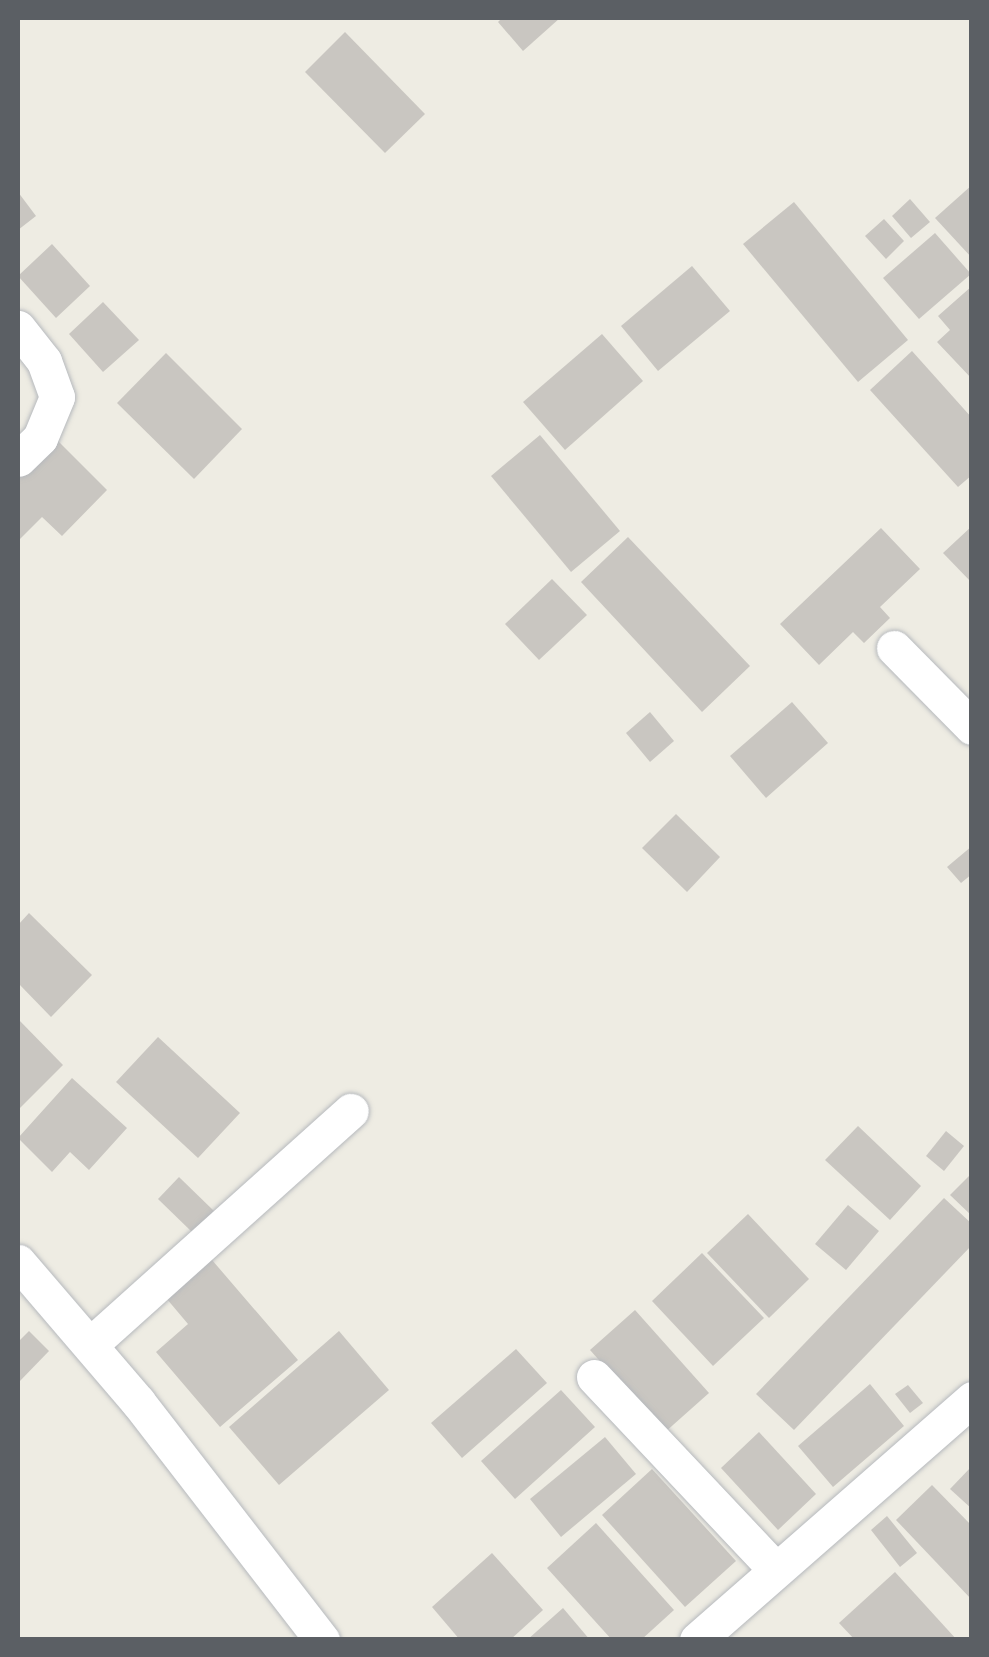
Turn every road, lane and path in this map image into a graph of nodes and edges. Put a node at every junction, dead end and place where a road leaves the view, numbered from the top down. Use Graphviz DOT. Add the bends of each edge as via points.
graph roads {
  1 [pos="18,328"];
  2 [pos="18,459"];
  3 [pos="894,648"];
  4 [pos="972,728"];
  5 [pos="350,1112"];
  6 [pos="18,1262"];
  7 [pos="91,1344"];
  8 [pos="594,1377"];
  9 [pos="972,1399"];
  10 [pos="776,1570"];
  11 [pos="322,1640"];
  12 [pos="697,1640"];
  1 -- 2 [label="street" via="44,361 57,397 40,438"];
  3 -- 4 [label="street"];
  5 -- 7 [label="street"];
  6 -- 7 [label="street"];
  7 -- 11 [label="street"];
  8 -- 10 [label="street"];
  9 -- 10 [label="street"];
  10 -- 12 [label="street"];
}
